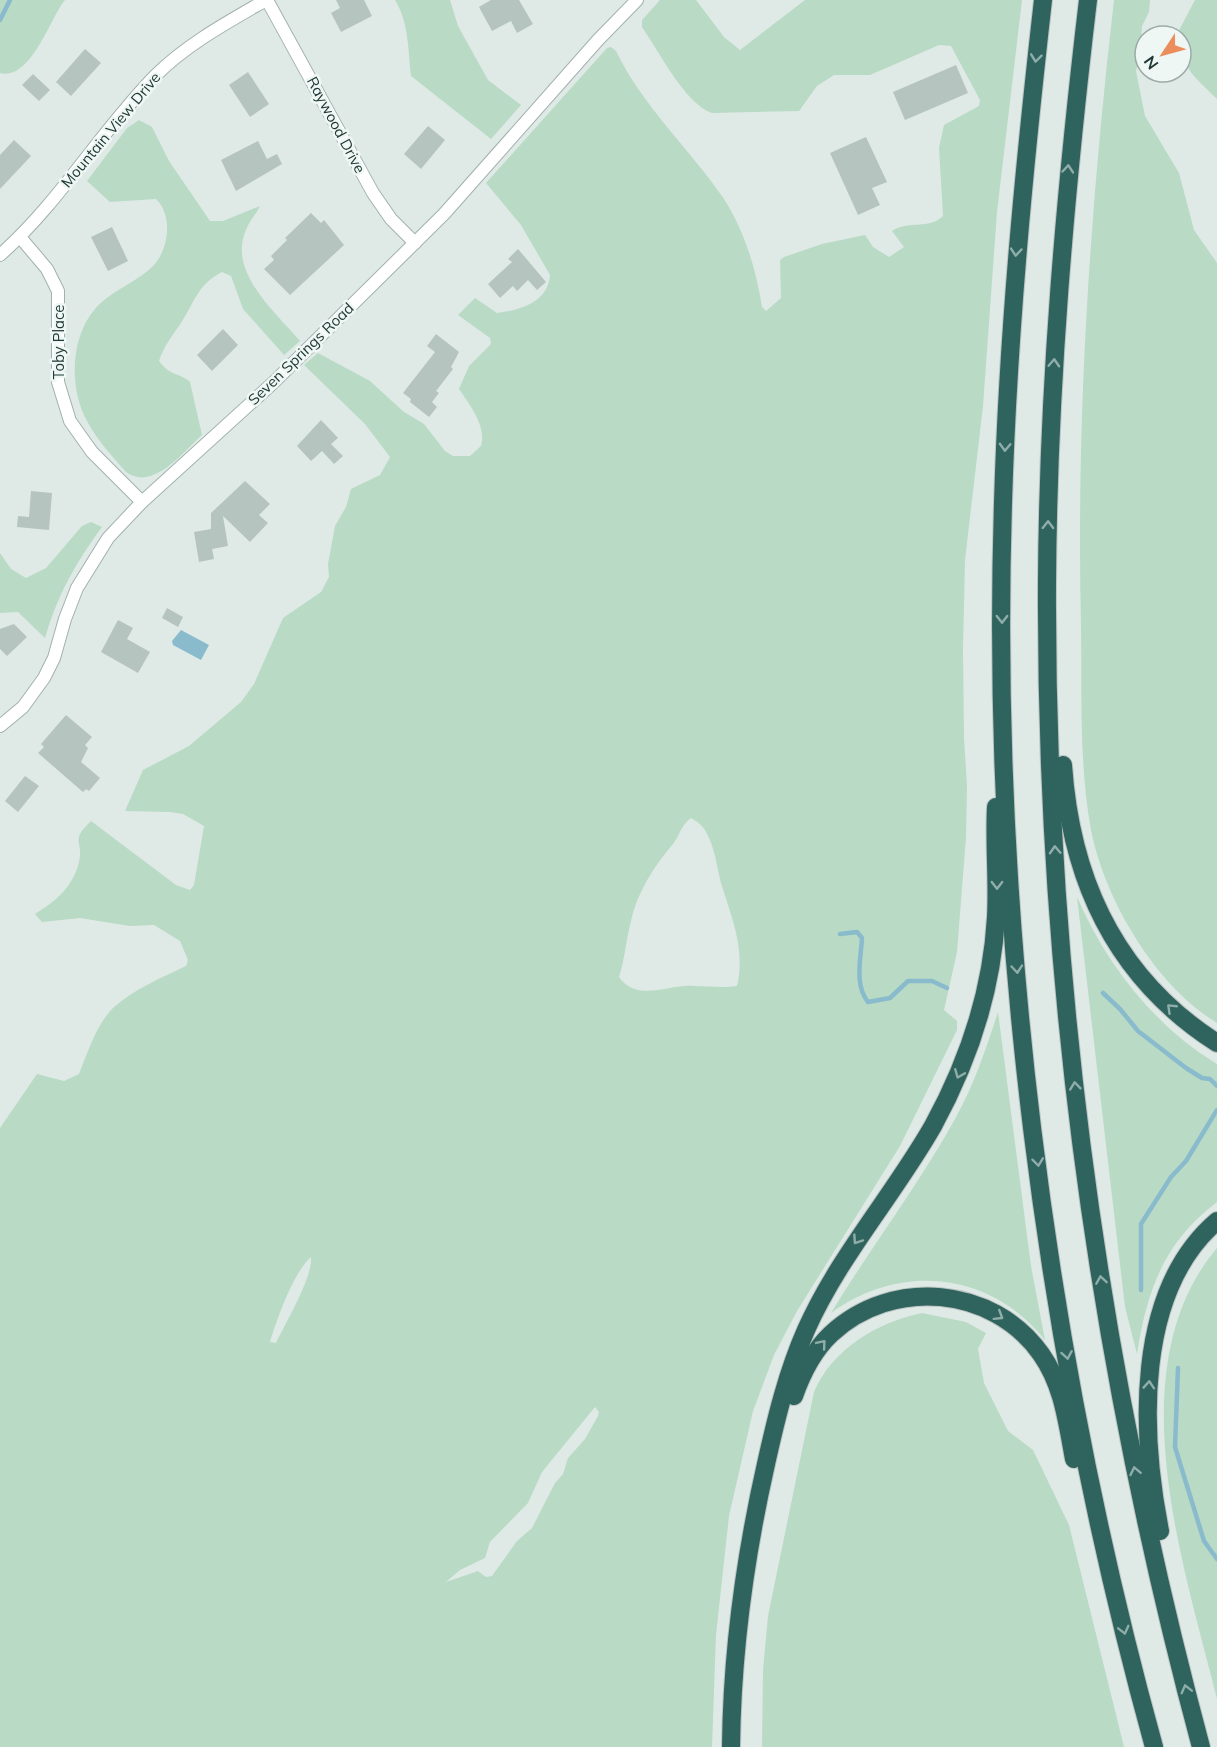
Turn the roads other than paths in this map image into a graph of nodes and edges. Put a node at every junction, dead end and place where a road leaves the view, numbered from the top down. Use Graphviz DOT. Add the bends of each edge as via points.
graph roads {
  1 [pos="267,0"];
  2 [pos="637,0"];
  3 [pos="1043,0"];
  4 [pos="1088,0"];
  5 [pos="20,237"];
  6 [pos="415,243"];
  7 [pos="0,255"];
  8 [pos="142,502"];
  9 [pos="1047,583"];
  10 [pos="1003,722"];
  11 [pos="0,726"];
  12 [pos="1217,1043"];
  13 [pos="1217,1221"];
  14 [pos="1110,1573"];
  15 [pos="1166,1611"];
  16 [pos="731,1747"];
  17 [pos="742,1747"];
  18 [pos="1154,1747"];
  19 [pos="1201,1747"];
  1 -- 5 [label="street, Mountain View Drive" via="211,33 158,73"];
  1 -- 6 [label="street, Raywood Drive" via="373,194"];
  2 -- 6 [label="street, Seven Springs Road"];
  3 -- 10 [label="highway, one-way" via="1009,345 1002,508"];
  9 -- 4 [label="highway, one-way" via="1057,314"];
  5 -- 7 [label="street, Mountain View Drive"];
  5 -- 8 [label="street, Toby Place" via="47,269 58,291 57,369 66,412 92,452"];
  6 -- 8 [label="street, Seven Springs Road" via="274,382"];
  8 -- 11 [label="street, Seven Springs Road" via="97,552 77,588 44,678 23,706"];
  12 -- 9 [label="highway, one-way" via="1183,1019 1139,975 1106,926 1083,874 1066,802 1061,694"];
  15 -- 9 [label="highway, one-way" via="1118,1383 1078,1119 1058,894"];
  10 -- 14 [label="highway, one-way" via="1019,991 1043,1200 1068,1361"];
  10 -- 16 [label="highway, one-way" via="997,776 994,940 980,1012 955,1083 932,1127 833,1278 796,1356 778,1411 752,1534 736,1647"];
  15 -- 13 [label="highway, one-way" via="1165,1562 1149,1452 1150,1374 1155,1338 1173,1281 1189,1251"];
  17 -- 14 [label="highway, one-way" via="747,1646 758,1562 791,1407 806,1369 821,1345 842,1325 868,1309 913,1296 955,1299 993,1312 1030,1341 1048,1365 1060,1391 1079,1482"];
  14 -- 18 [label="highway, one-way"];
  19 -- 15 [label="highway, one-way"];
}
